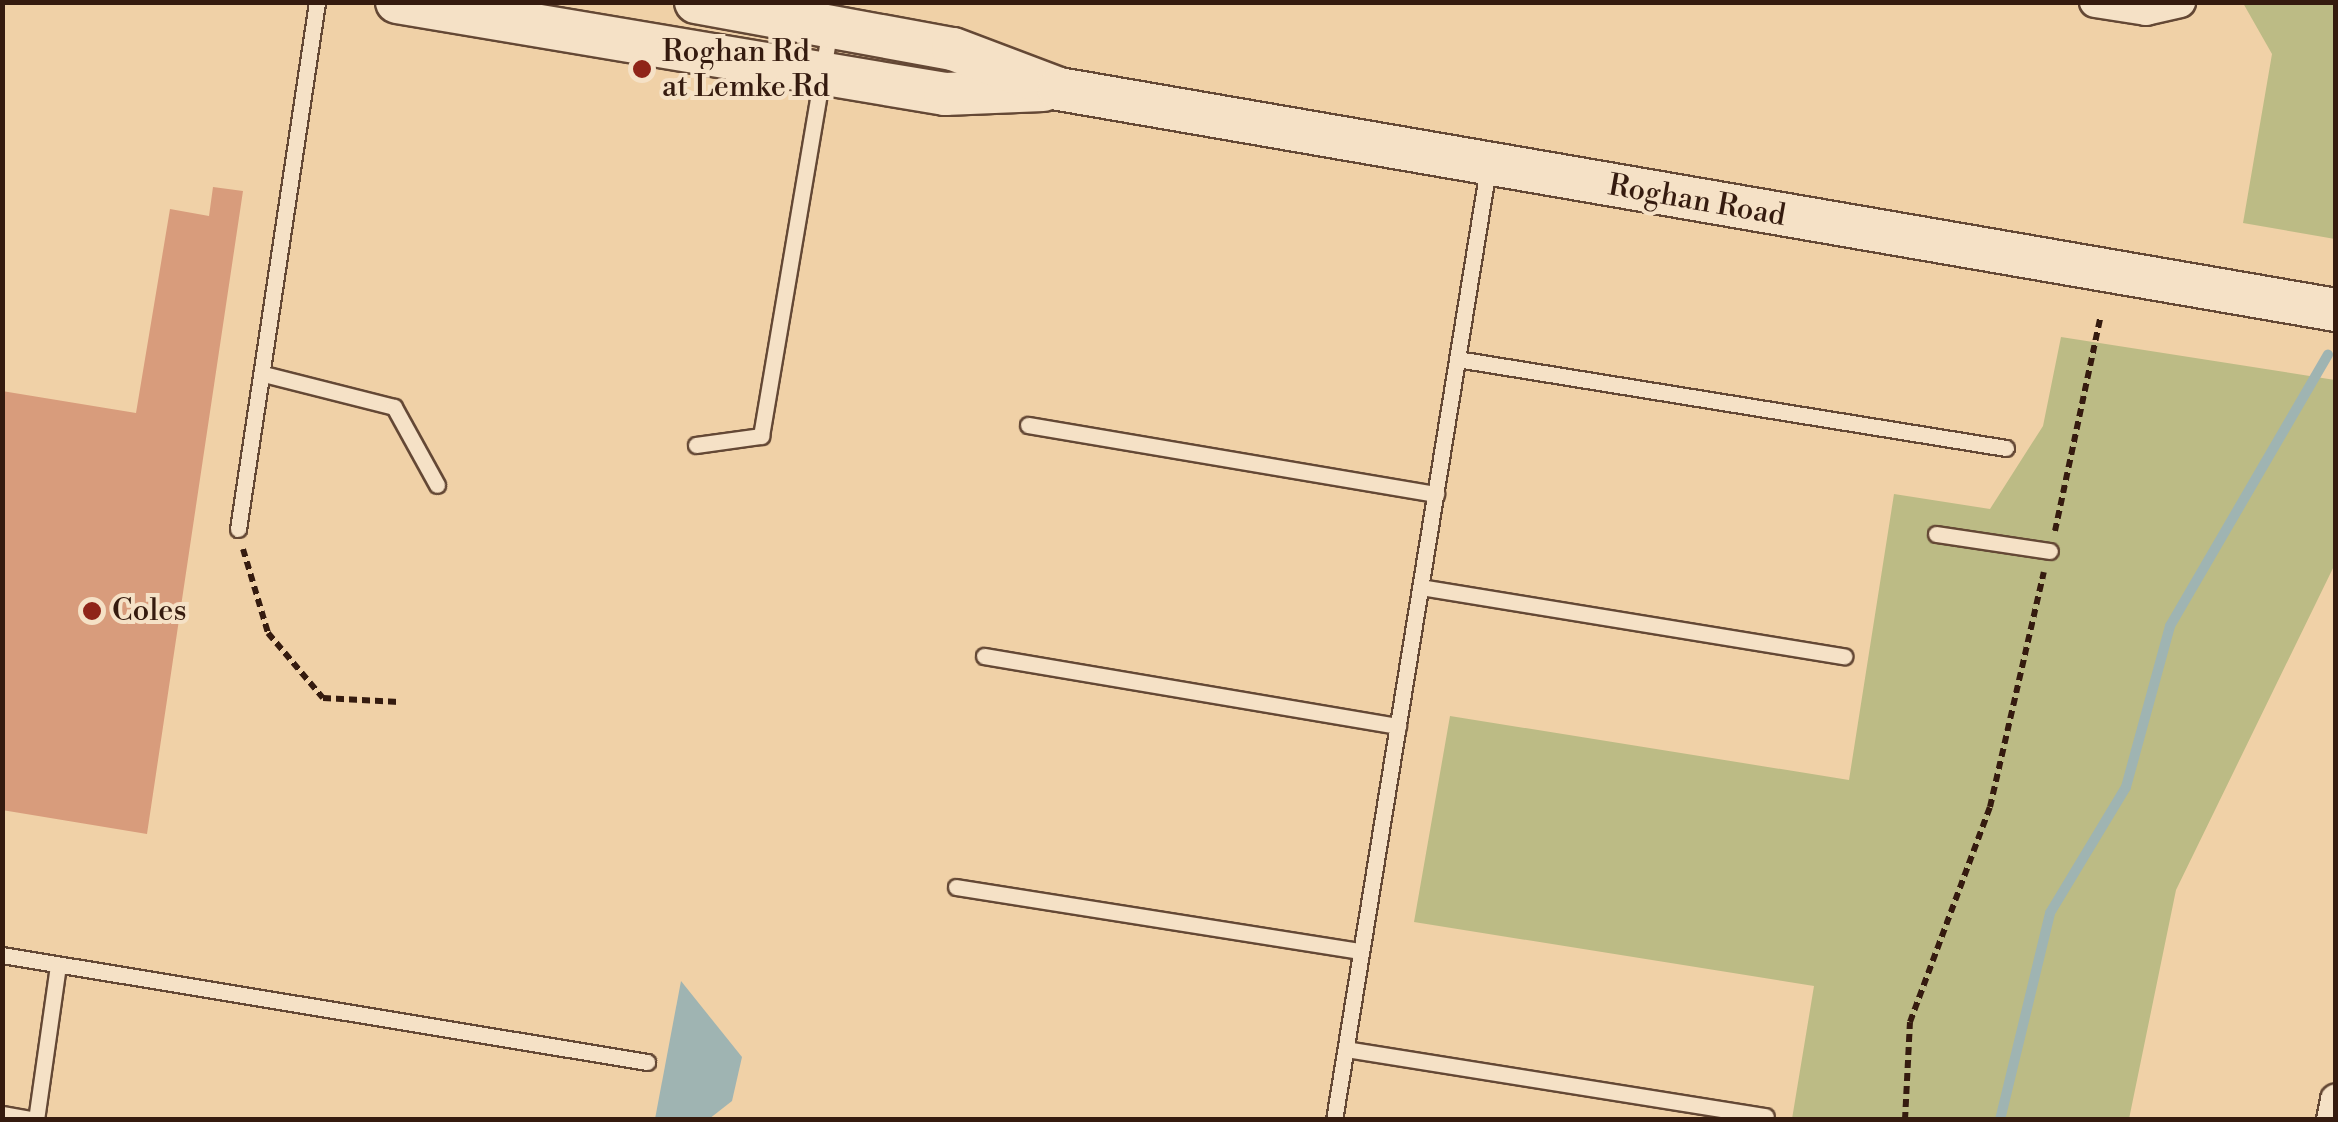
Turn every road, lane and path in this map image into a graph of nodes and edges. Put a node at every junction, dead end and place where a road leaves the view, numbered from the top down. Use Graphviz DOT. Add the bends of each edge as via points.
graph roads {
  1 [pos="317,2"];
  2 [pos="397,2"];
  3 [pos="696,2"];
  4 [pos="2095,2"];
  5 [pos="2180,2"];
  6 [pos="473,9"];
  7 [pos="831,26"];
  8 [pos="822,74"];
  9 [pos="1059,89"];
  10 [pos="1489,164"];
  11 [pos="2336,310"];
  12 [pos="2100,318"];
  13 [pos="1457,359"];
  14 [pos="264,374"];
  15 [pos="1028,425"];
  16 [pos="696,445"];
  17 [pos="2006,448"];
  18 [pos="437,485"];
  19 [pos="1436,494"];
  20 [pos="238,529"];
  21 [pos="1936,534"];
  22 [pos="2050,551"];
  23 [pos="1420,586"];
  24 [pos="984,656"];
  25 [pos="1844,656"];
  26 [pos="399,702"];
  27 [pos="1398,726"];
  28 [pos="956,888"];
  29 [pos="1361,951"];
  30 [pos="2,955"];
  31 [pos="58,965"];
  32 [pos="1346,1049"];
  33 [pos="647,1062"];
  34 [pos="2336,1099"];
  35 [pos="2,1114"];
  36 [pos="1766,1116"];
  37 [pos="36,1120"];
  38 [pos="1334,1120"];
  39 [pos="1905,1120"];
  40 [pos="2332,1120"];
  1 -- 14 [label="lane"];
  2 -- 6 [label="main road, Roghan Road"];
  3 -- 7 [label="main road, Roghan Road"];
  4 -- 5 [label="street" via="2146,10"];
  6 -- 8 [label="main road, Roghan Road"];
  7 -- 8 [label="lane"];
  7 -- 9 [label="main road, Roghan Road" via="954,49"];
  8 -- 9 [label="main road, Roghan Road" via="944,94"];
  8 -- 16 [label="lane" via="761,436"];
  9 -- 10 [label="main road, Roghan Road"];
  10 -- 11 [label="main road, Roghan Road"];
  10 -- 13 [label="lane"];
  12 -- 22 [label="path"];
  13 -- 17 [label="lane"];
  13 -- 19 [label="lane"];
  14 -- 18 [label="lane" via="394,407"];
  14 -- 20 [label="lane"];
  15 -- 19 [label="lane"];
  19 -- 23 [label="lane"];
  20 -- 26 [label="path" via="268,633 324,698"];
  21 -- 22 [label="lane"];
  22 -- 39 [label="path" via="1990,807 1910,1022"];
  23 -- 25 [label="lane"];
  23 -- 27 [label="lane"];
  24 -- 27 [label="lane"];
  27 -- 29 [label="lane"];
  28 -- 29 [label="lane"];
  29 -- 32 [label="lane"];
  30 -- 31 [label="lane"];
  31 -- 33 [label="lane"];
  31 -- 37 [label="lane"];
  32 -- 36 [label="lane"];
  32 -- 38 [label="lane"];
  34 -- 40 [label="street"];
  35 -- 37 [label="lane"];
}
